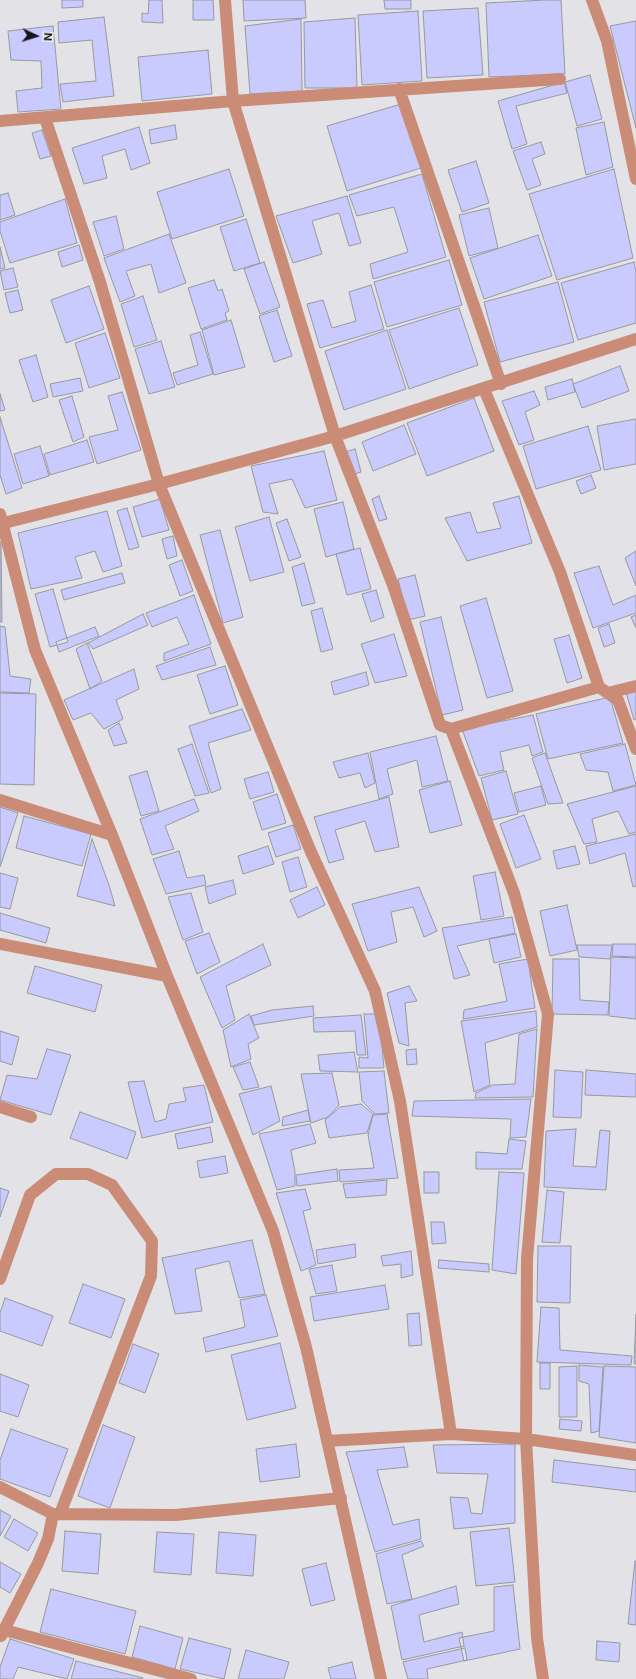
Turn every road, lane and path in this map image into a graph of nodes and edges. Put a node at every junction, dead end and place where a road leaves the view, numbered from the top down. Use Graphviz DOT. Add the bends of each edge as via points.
graph roads {
  1 [pos="225,0"];
  2 [pos="592,0"];
  3 [pos="560,78"];
  4 [pos="399,89"];
  5 [pos="233,101"];
  6 [pos="45,118"];
  7 [pos="0,121"];
  8 [pos="636,179"];
  9 [pos="636,339"];
  10 [pos="501,384"];
  11 [pos="484,389"];
  12 [pos="335,436"];
  13 [pos="159,484"];
  14 [pos="1,520"];
  15 [pos="636,686"];
  16 [pos="604,690"];
  17 [pos="451,729"];
  18 [pos="636,749"];
  19 [pos="0,800"];
  20 [pos="112,835"];
  21 [pos="0,944"];
  22 [pos="167,976"];
  23 [pos="0,1107"];
  24 [pos="31,1117"];
  25 [pos="0,1278"];
  26 [pos="450,1434"];
  27 [pos="526,1439"];
  28 [pos="327,1440"];
  29 [pos="636,1455"];
  30 [pos="0,1487"];
  31 [pos="341,1498"];
  32 [pos="56,1514"];
  33 [pos="2,1633"];
  34 [pos="190,1679"];
  35 [pos="381,1679"];
  36 [pos="543,1679"];
  1 -- 5 [label="street"];
  2 -- 8 [label="street" via="607,41"];
  3 -- 4 [label="street"];
  4 -- 5 [label="street"];
  4 -- 10 [label="street"];
  5 -- 6 [label="street"];
  5 -- 12 [label="street"];
  6 -- 7 [label="street"];
  6 -- 13 [label="street" via="100,282"];
  9 -- 10 [label="street"];
  10 -- 11 [label="street"];
  11 -- 12 [label="street"];
  11 -- 16 [label="street" via="560,572"];
  12 -- 13 [label="street"];
  12 -- 17 [label="street" via="393,585 440,725"];
  13 -- 14 [label="street"];
  13 -- 26 [label="street" via="311,852 375,991 400,1101"];
  14 -- 20 [label="street" via="35,650"];
  15 -- 16 [label="street"];
  16 -- 17 [label="street"];
  16 -- 18 [label="street" via="618,700"];
  17 -- 27 [label="street" via="514,893 548,1014 527,1259"];
  19 -- 20 [label="street"];
  20 -- 22 [label="street"];
  21 -- 22 [label="street"];
  22 -- 28 [label="street" via="273,1231 306,1347"];
  23 -- 24 [label="street"];
  25 -- 32 [label="street" via="30,1195 56,1174 88,1174 112,1185 152,1241 152,1276"];
  26 -- 27 [label="street"];
  26 -- 28 [label="street"];
  27 -- 29 [label="street"];
  27 -- 36 [label="street" via="537,1638"];
  28 -- 31 [label="street"];
  30 -- 32 [label="street"];
  31 -- 32 [label="street" via="176,1515"];
  31 -- 35 [label="street"];
  32 -- 33 [label="street" via="38,1563"];
  33 -- 34 [label="street"];
}
